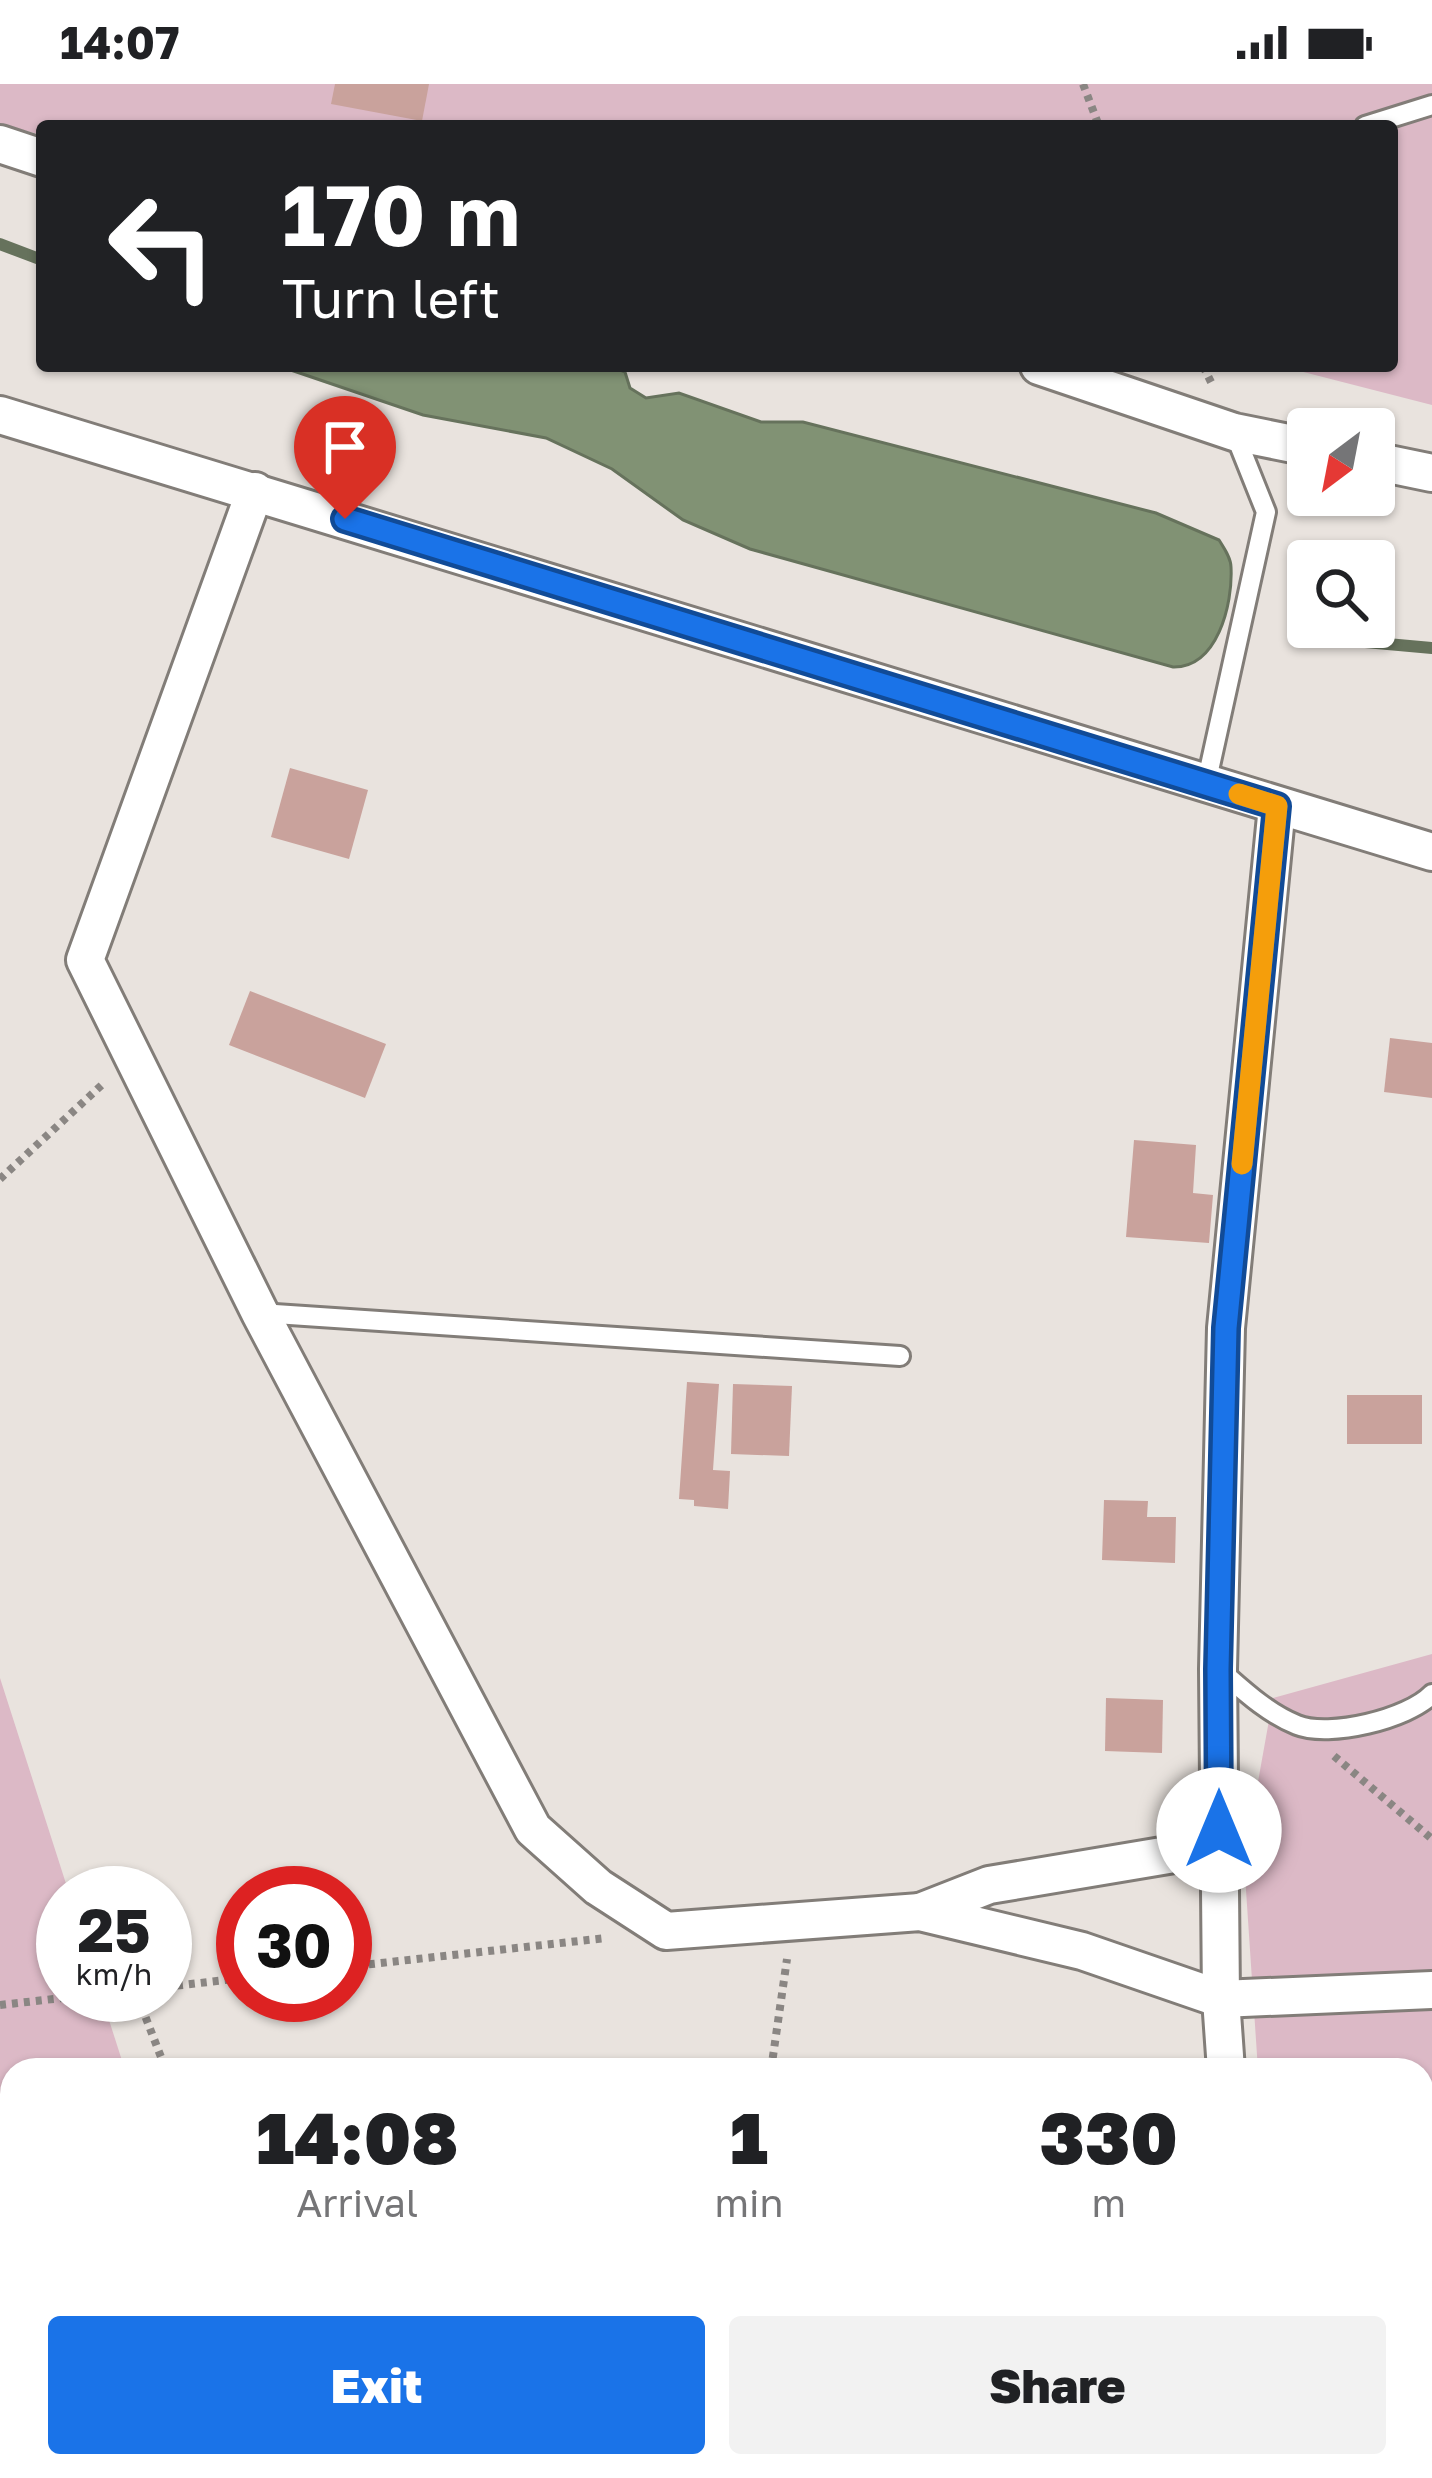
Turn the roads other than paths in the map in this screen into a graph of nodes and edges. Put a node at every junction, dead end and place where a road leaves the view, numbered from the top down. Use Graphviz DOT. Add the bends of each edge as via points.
graph roads {
  1 [pos="1432,105"];
  2 [pos="1384,120"];
  3 [pos="0,144"];
  4 [pos="36,156"];
  5 [pos="1057,372"];
  6 [pos="0,415"];
  7 [pos="1234,432"];
  8 [pos="1287,443"];
  9 [pos="1395,465"];
  10 [pos="1432,473"];
  11 [pos="255,491"];
  12 [pos="1206,784"];
  13 [pos="1277,806"];
  14 [pos="1432,852"];
  15 [pos="260,1313"];
  16 [pos="900,1356"];
  17 [pos="1218,1669"];
  18 [pos="1432,1694"];
  19 [pos="1219,1830"];
  20 [pos="920,1912"];
  21 [pos="1432,1990"];
  22 [pos="1221,1999"];
  23 [pos="1225,2058"];
  1 -- 2 [label="lane"];
  3 -- 4 [label="street"];
  5 -- 7 [label="street"];
  6 -- 11 [label="street"];
  7 -- 8 [label="street"];
  7 -- 12 [label="lane" via="1265,512"];
  9 -- 10 [label="street"];
  11 -- 12 [label="street"];
  11 -- 15 [label="street" via="86,960"];
  12 -- 13 [label="street"];
  13 -- 14 [label="street"];
  13 -- 17 [label="street" via="1226,1328"];
  15 -- 16 [label="lane"];
  15 -- 20 [label="street" via="533,1829 598,1888 666,1931"];
  17 -- 18 [label="lane" via="1301,1728 1371,1726"];
  17 -- 19 [label="street"];
  19 -- 20 [label="street" via="1180,1853 989,1886"];
  19 -- 22 [label="street"];
  20 -- 22 [label="street" via="1082,1951"];
  21 -- 22 [label="street"];
  22 -- 23 [label="street"];
}
